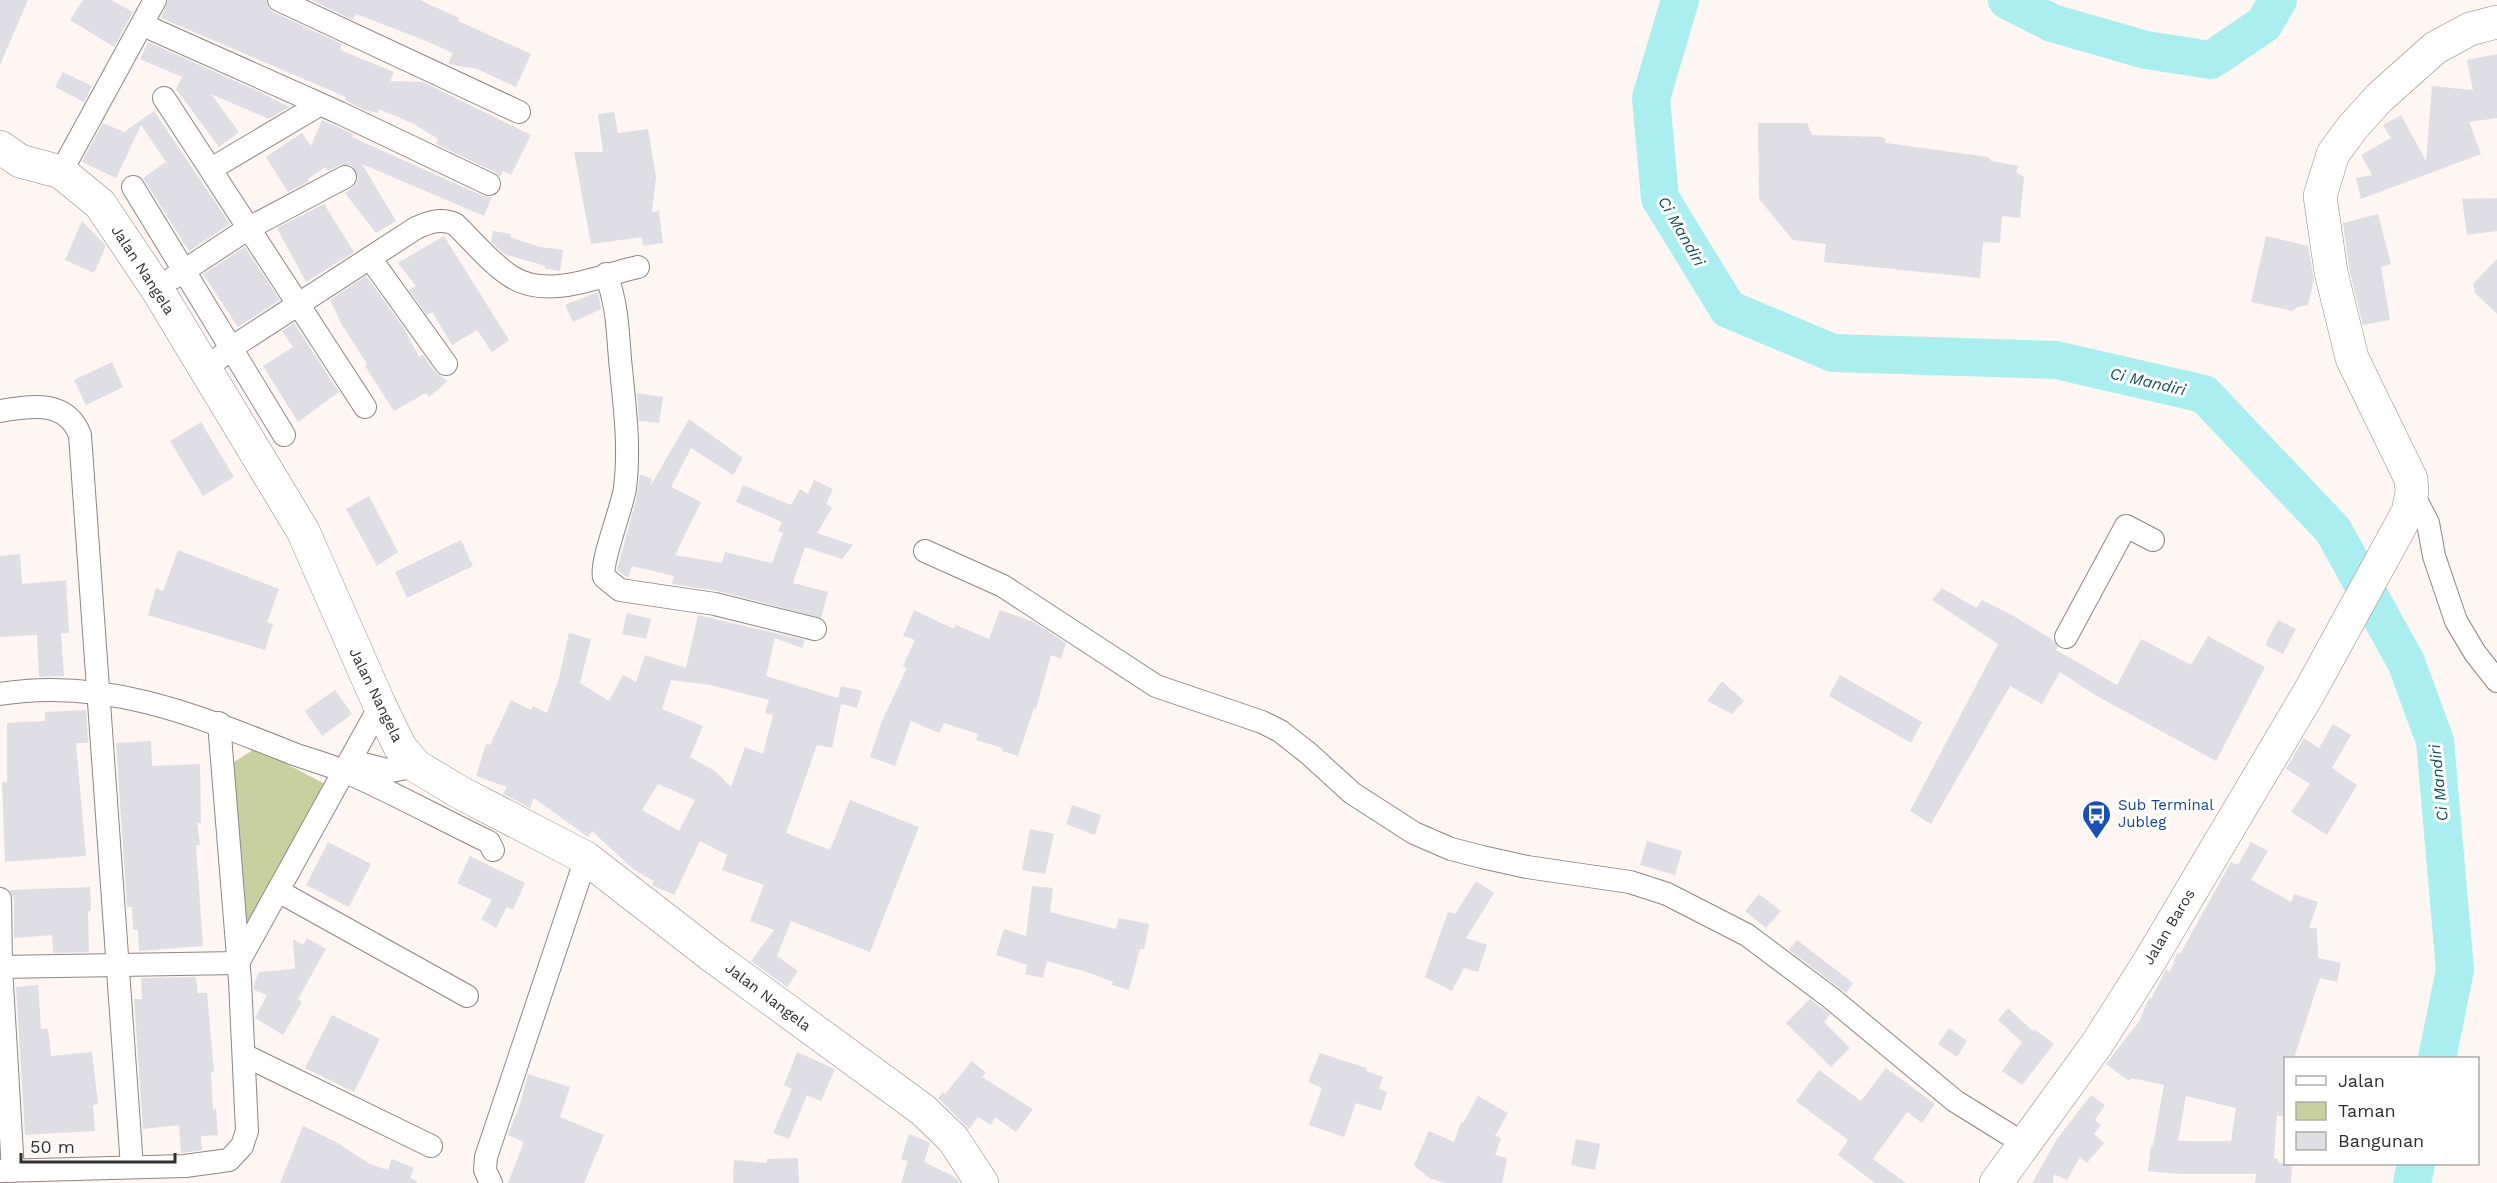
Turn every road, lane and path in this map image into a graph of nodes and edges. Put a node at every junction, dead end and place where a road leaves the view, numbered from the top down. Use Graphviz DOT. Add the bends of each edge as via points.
graph roads {
  1 [pos="155,0"];
  2 [pos="279,0"];
  3 [pos="2497,22"];
  4 [pos="143,25"];
  5 [pos="164,98"];
  6 [pos="319,105"];
  7 [pos="519,112"];
  8 [pos="0,147"];
  9 [pos="211,169"];
  10 [pos="61,172"];
  11 [pos="345,177"];
  12 [pos="489,184"];
  13 [pos="133,187"];
  14 [pos="249,228"];
  15 [pos="370,258"];
  16 [pos="638,267"];
  17 [pos="184,272"];
  18 [pos="606,274"];
  19 [pos="157,289"];
  20 [pos="299,304"];
  21 [pos="231,348"];
  22 [pos="446,364"];
  23 [pos="205,370"];
  24 [pos="366,407"];
  25 [pos="0,411"];
  26 [pos="284,435"];
  27 [pos="2412,492"];
  28 [pos="2153,540"];
  29 [pos="925,551"];
  30 [pos="815,629"];
  31 [pos="2066,637"];
  32 [pos="2497,681"];
  33 [pos="100,693"];
  34 [pos="0,694"];
  35 [pos="380,706"];
  36 [pos="219,723"];
  37 [pos="348,766"];
  38 [pos="416,766"];
  39 [pos="493,849"];
  40 [pos="586,858"];
  41 [pos="278,891"];
  42 [pos="0,898"];
  43 [pos="238,963"];
  44 [pos="118,964"];
  45 [pos="0,967"];
  46 [pos="467,996"];
  47 [pos="244,1055"];
  48 [pos="2026,1145"];
  49 [pos="431,1146"];
  50 [pos="132,1167"];
  51 [pos="6,1171"];
  52 [pos="491,1183"];
  53 [pos="982,1183"];
  54 [pos="1996,1183"];
  1 -- 4 [label="street"];
  2 -- 7 [label="street"];
  3 -- 27 [label="main road" via="2470,29 2435,48 2379,98 2333,154 2320,196 2331,272 2352,358 2404,462"];
  4 -- 6 [label="street"];
  4 -- 10 [label="street"];
  5 -- 9 [label="street"];
  6 -- 9 [label="street"];
  6 -- 12 [label="street"];
  8 -- 10 [label="main road, Jalan Nangela" via="20,161"];
  9 -- 14 [label="street"];
  10 -- 19 [label="main road, Jalan Nangela" via="100,204"];
  11 -- 14 [label="street"];
  13 -- 17 [label="street"];
  14 -- 17 [label="street"];
  14 -- 20 [label="street"];
  15 -- 18 [label="street" via="416,228 429,222 448,221 520,282 557,286"];
  15 -- 20 [label="street"];
  15 -- 22 [label="street"];
  16 -- 18 [label="street"];
  17 -- 19 [label="street"];
  17 -- 21 [label="street"];
  18 -- 30 [label="street" via="620,326 628,445 625,489 604,562 604,577 620,590 715,604"];
  19 -- 23 [label="main road, Jalan Nangela"];
  20 -- 21 [label="street"];
  20 -- 24 [label="street"];
  21 -- 23 [label="street"];
  21 -- 26 [label="street"];
  23 -- 35 [label="main road, Jalan Nangela" via="303,531"];
  25 -- 33 [label="street" via="33,406 53,408 76,423"];
  27 -- 32 [label="street" via="2428,523 2434,556 2456,621"];
  27 -- 48 [label="main road, Jalan Baros" via="2403,524 2137,982"];
  28 -- 31 [label="street" via="2126,526"];
  29 -- 48 [label="street" via="1003,586 1156,686 1280,731 1352,793 1414,833 1482,857 1630,882 1666,894 1747,935 1831,998 1955,1101"];
  33 -- 34 [label="street"];
  33 -- 36 [label="street" via="147,701"];
  33 -- 44 [label="street"];
  35 -- 37 [label="street"];
  35 -- 38 [label="main road, Jalan Nangela" via="400,747"];
  36 -- 37 [label="street"];
  36 -- 43 [label="street"];
  37 -- 38 [label="street" via="391,771"];
  37 -- 39 [label="street" via="489,842"];
  37 -- 41 [label="street"];
  38 -- 40 [label="main road, Jalan Nangela"];
  40 -- 52 [label="street" via="486,1156 485,1170"];
  40 -- 53 [label="main road, Jalan Nangela" via="923,1110 953,1139"];
  41 -- 43 [label="street"];
  41 -- 46 [label="street"];
  42 -- 45 [label="street"];
  43 -- 44 [label="street"];
  43 -- 47 [label="street"];
  44 -- 45 [label="street"];
  44 -- 50 [label="street"];
  45 -- 51 [label="street"];
  47 -- 49 [label="street"];
  47 -- 50 [label="street" via="247,1131 237,1154 228,1160 185,1166"];
  48 -- 54 [label="main road, Jalan Baros"];
  50 -- 51 [label="street"];
}
